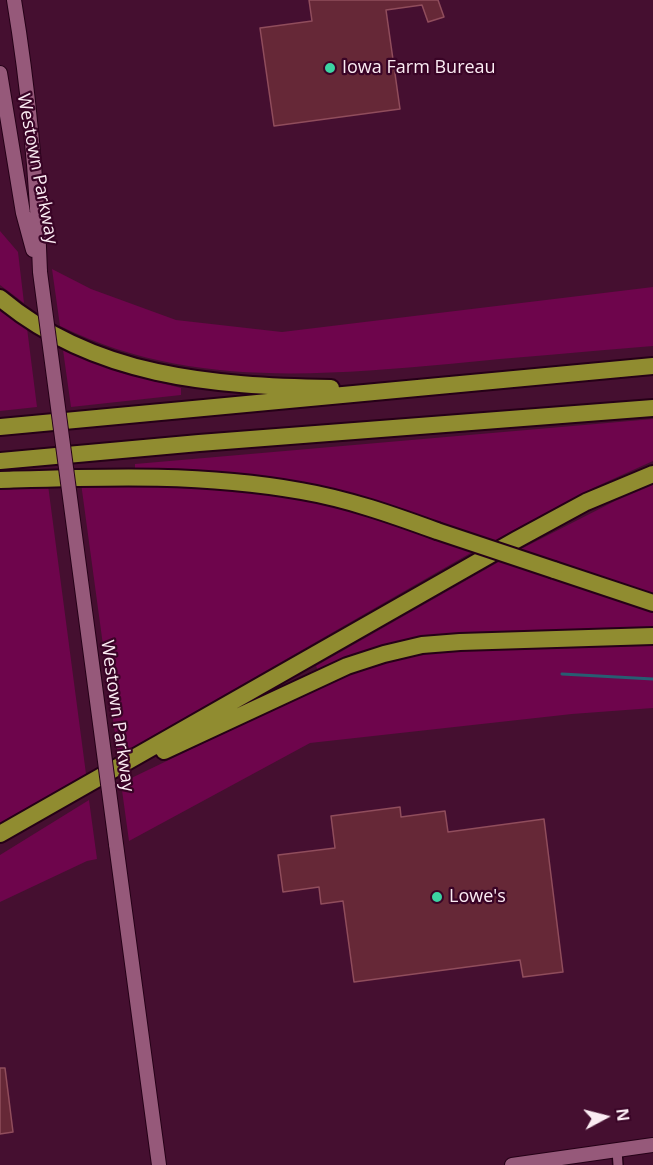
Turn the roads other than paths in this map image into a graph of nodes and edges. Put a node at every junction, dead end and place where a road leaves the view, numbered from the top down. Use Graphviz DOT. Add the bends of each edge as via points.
graph roads {
  1 [pos="14,0"];
  2 [pos="0,73"];
  3 [pos="40,272"];
  4 [pos="0,298"];
  5 [pos="653,366"];
  6 [pos="430,387"];
  7 [pos="653,408"];
  8 [pos="0,427"];
  9 [pos="0,461"];
  10 [pos="653,474"];
  11 [pos="0,480"];
  12 [pos="653,603"];
  13 [pos="653,636"];
  14 [pos="81,788"];
  15 [pos="41,811"];
  16 [pos="0,834"];
  17 [pos="0,846"];
  18 [pos="653,1145"];
  19 [pos="616,1150"];
  20 [pos="159,1165"];
  21 [pos="512,1165"];
  22 [pos="618,1165"];
  1 -- 3 [label="street, Westown Parkway" via="32,133"];
  2 -- 3 [label="street, Westown Parkway" via="23,213"];
  3 -- 20 [label="street, Westown Parkway, bridge"];
  4 -- 6 [label="highway" via="53,334 147,371 221,383"];
  5 -- 6 [label="highway"];
  6 -- 8 [label="highway"];
  7 -- 9 [label="highway"];
  10 -- 14 [label="highway" via="586,502 516,540"];
  11 -- 12 [label="highway, bridge" via="139,477 231,481 304,492 437,531"];
  13 -- 14 [label="highway" via="460,642 384,654 347,666"];
  14 -- 15 [label="highway"];
  15 -- 16 [label="highway"];
  15 -- 17 [label="highway" via="25,830"];
  18 -- 19 [label="street"];
  19 -- 21 [label="street"];
  19 -- 22 [label="street"];
}
